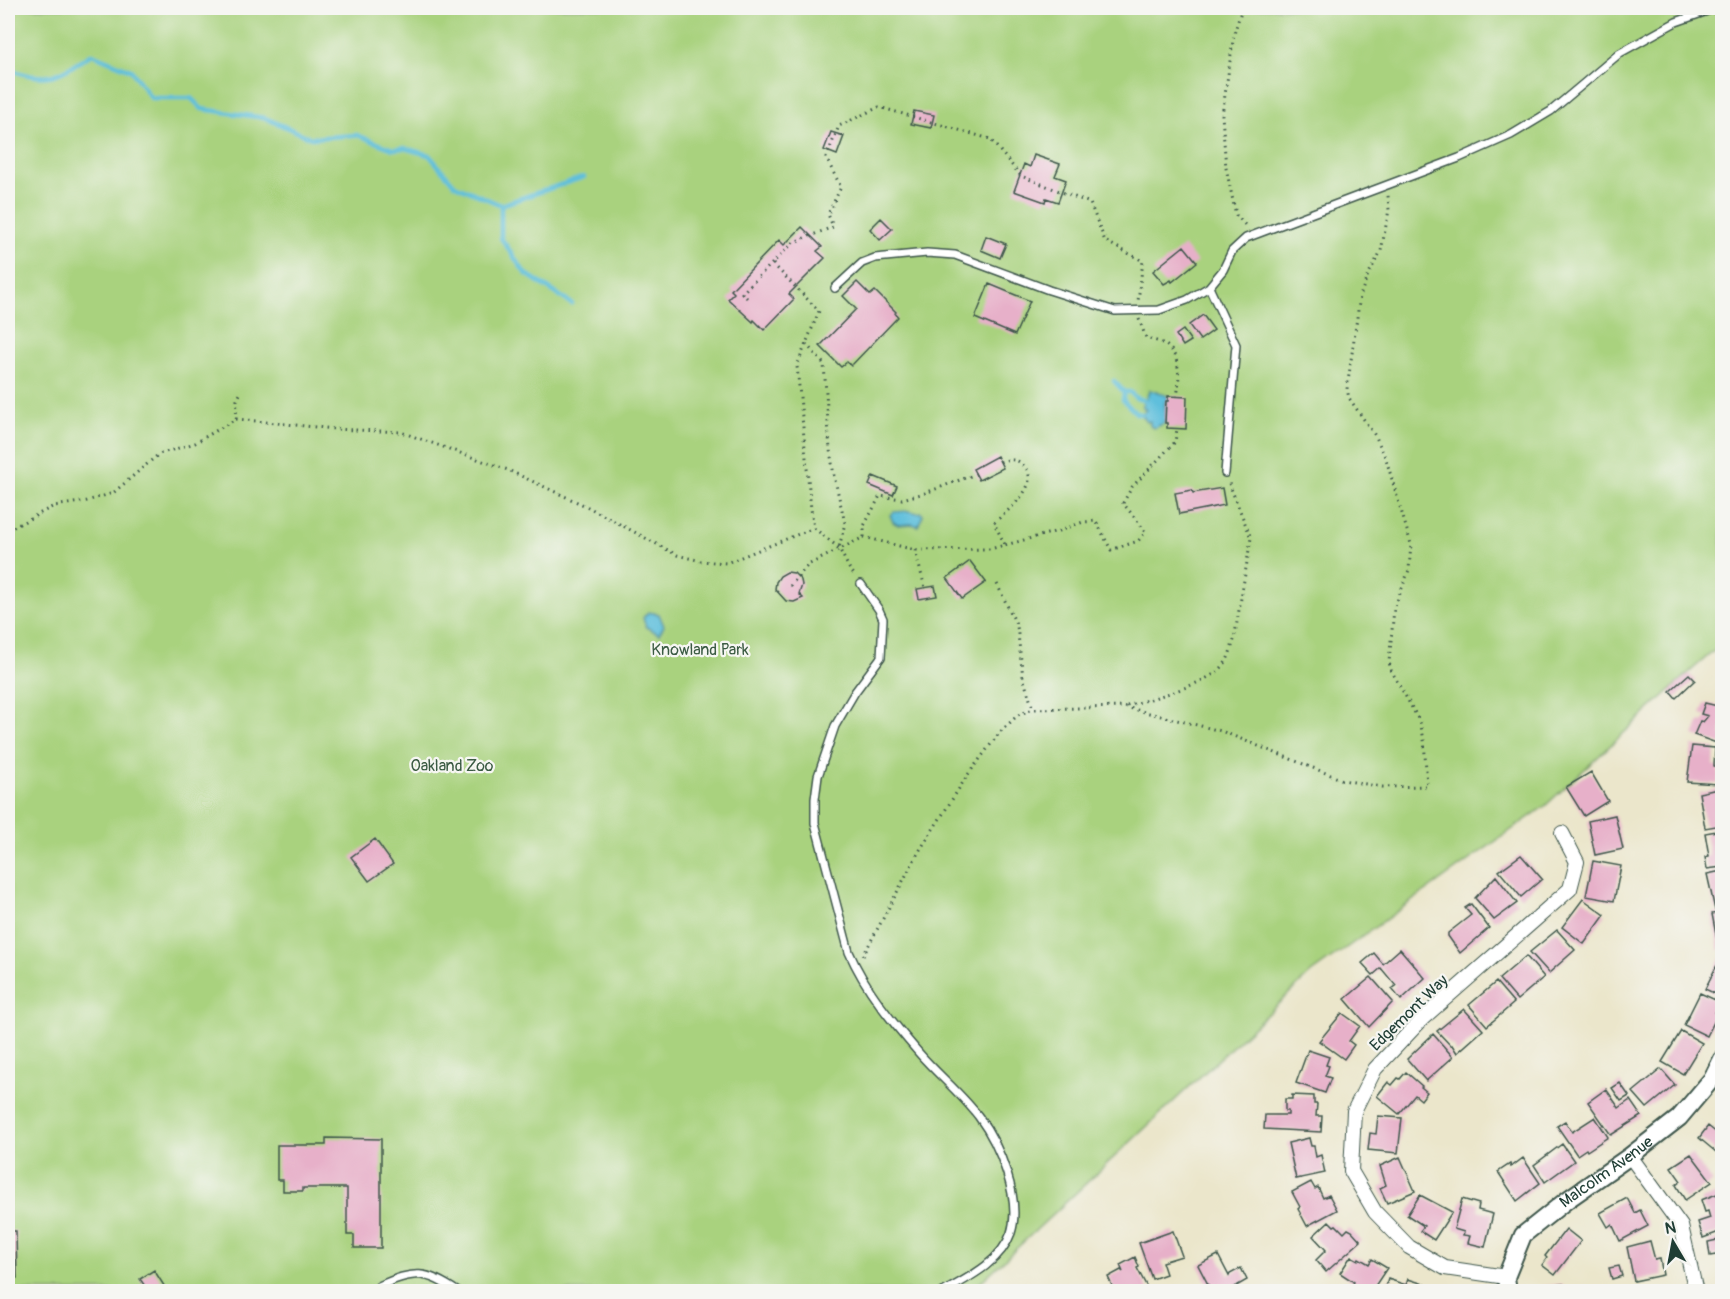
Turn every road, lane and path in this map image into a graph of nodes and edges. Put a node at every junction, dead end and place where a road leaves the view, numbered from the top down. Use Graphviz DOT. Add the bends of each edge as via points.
graph roads {
  1 [pos="1242,8"];
  2 [pos="1716,8"];
  3 [pos="1385,185"];
  4 [pos="1254,235"];
  5 [pos="773,264"];
  6 [pos="1209,286"];
  7 [pos="835,288"];
  8 [pos="747,298"];
  9 [pos="1136,312"];
  10 [pos="806,344"];
  11 [pos="240,392"];
  12 [pos="1178,396"];
  13 [pos="236,419"];
  14 [pos="1177,429"];
  15 [pos="1000,462"];
  16 [pos="1225,473"];
  17 [pos="976,474"];
  18 [pos="814,528"];
  19 [pos="8,530"];
  20 [pos="864,537"];
  21 [pos="1005,545"];
  22 [pos="839,548"];
  23 [pos="915,550"];
  24 [pos="861,584"];
  25 [pos="997,584"];
  26 [pos="790,586"];
  27 [pos="925,588"];
  28 [pos="1125,707"];
  29 [pos="1033,709"];
  30 [pos="1562,833"];
  31 [pos="856,969"];
  32 [pos="1722,1059"];
  33 [pos="1630,1155"];
  34 [pos="1507,1284"];
  35 [pos="382,1292"];
  36 [pos="458,1292"];
  37 [pos="943,1292"];
  38 [pos="1696,1292"];
  1 -- 4 [label="path" via="1234,34 1222,115 1226,168 1236,215"];
  2 -- 3 [label="lane" via="1676,22 1620,53 1551,111 1511,135"];
  3 -- 4 [label="lane"];
  3 -- 28 [label="path" via="1389,210 1381,250 1360,296 1347,389 1386,459 1409,536 1411,555 1394,609 1389,662 1420,722 1427,786 1382,787 1343,780 1221,731"];
  4 -- 6 [label="lane" via="1232,251"];
  5 -- 8 [label="path" via="742,293"];
  5 -- 9 [label="path" via="794,242 833,227 828,214 841,187 826,158 839,126 879,107 990,139 1021,176 1090,203 1105,241 1143,261"];
  5 -- 10 [label="path" via="819,311"];
  6 -- 9 [label="lane" via="1169,307"];
  6 -- 16 [label="lane" via="1236,345"];
  7 -- 9 [label="lane" via="862,263 875,258 927,253 955,255 1115,311"];
  9 -- 12 [label="path" via="1146,338 1166,344 1174,355 1180,378"];
  10 -- 18 [label="path" via="797,366"];
  10 -- 22 [label="path" via="824,364 830,450 845,523"];
  11 -- 13 [label="path"];
  13 -- 18 [label="path" via="401,432 508,470 677,555 701,561 726,563"];
  13 -- 19 [label="path" via="195,443 159,454 113,493 54,506"];
  14 -- 21 [label="path" via="1175,442 1132,486 1123,503 1146,532 1138,542 1111,550 1096,521"];
  15 -- 21 [label="path" via="1019,460 1028,469 1029,482 1027,491 994,523"];
  16 -- 28 [label="path" via="1251,538 1229,656 1222,668 1197,683"];
  17 -- 20 [label="path" via="902,499 880,496 864,526"];
  18 -- 22 [label="path"];
  20 -- 22 [label="path"];
  20 -- 23 [label="path"];
  21 -- 23 [label="path" via="990,549"];
  22 -- 24 [label="path"];
  22 -- 26 [label="path" via="808,565"];
  23 -- 27 [label="path"];
  24 -- 31 [label="lane" via="883,619 881,657 835,726 818,776 815,799 815,823"];
  25 -- 29 [label="path" via="1017,626 1023,677"];
  28 -- 29 [label="path"];
  29 -- 31 [label="path" via="1018,715 1000,732 967,776 918,853"];
  30 -- 34 [label="street, Edgemont Way" via="1577,862 1570,889 1423,1018 1376,1069 1353,1111 1351,1171 1376,1212 1409,1247 1444,1268"];
  31 -- 37 [label="lane" via="919,1053 979,1117 1004,1164 1012,1190 1011,1233 1004,1245 992,1261"];
  32 -- 33 [label="street, Malcolm Avenue" via="1712,1079 1679,1118"];
  33 -- 34 [label="street, Malcolm Avenue" via="1523,1235"];
  33 -- 38 [label="street" via="1681,1226"];
  35 -- 36 [label="lane" via="379,1286 403,1275 431,1275"];
}
